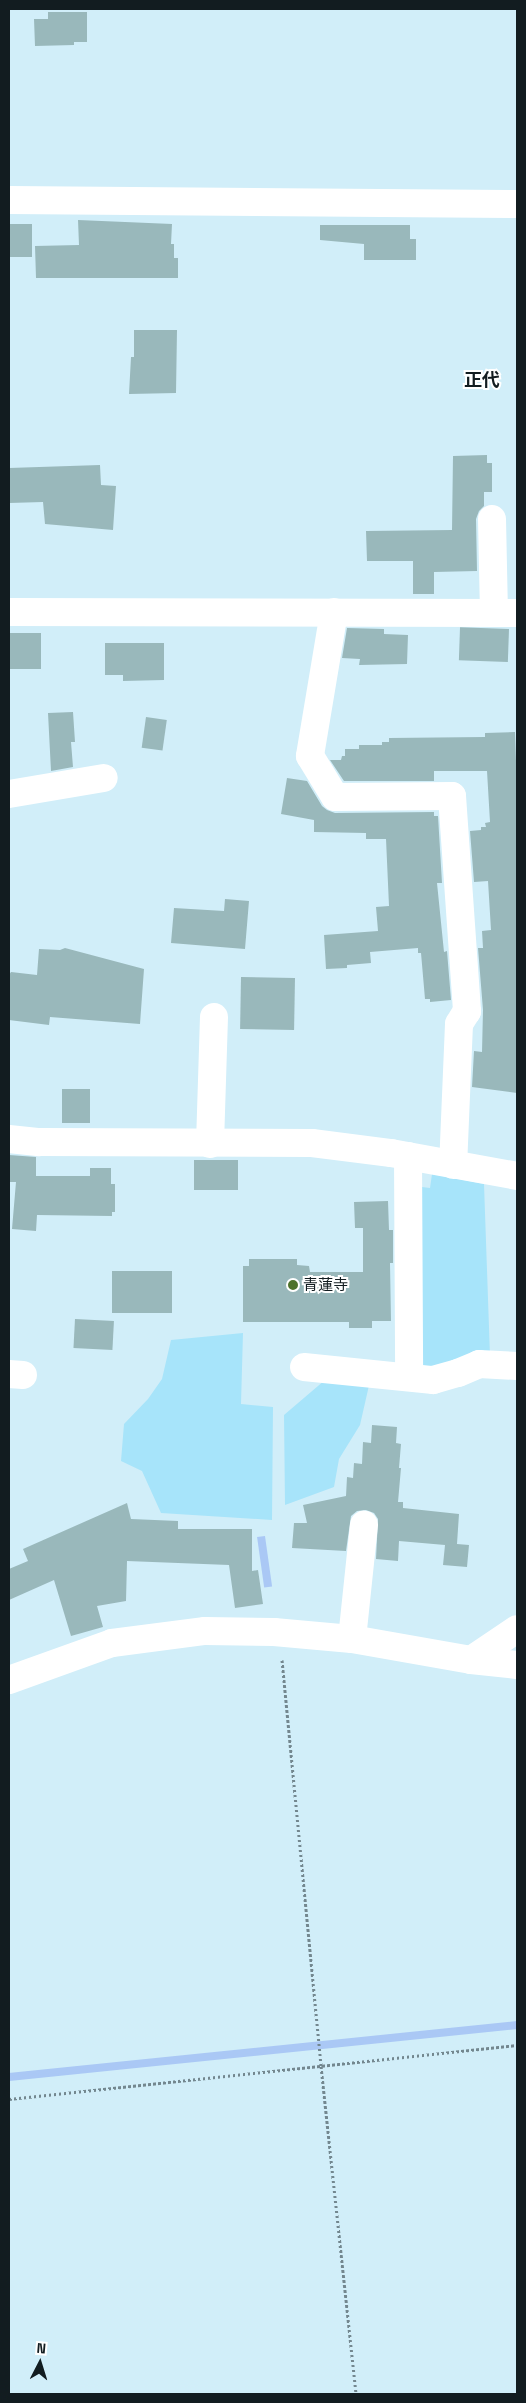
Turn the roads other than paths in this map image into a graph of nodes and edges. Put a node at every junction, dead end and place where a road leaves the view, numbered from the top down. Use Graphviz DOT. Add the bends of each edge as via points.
graph roads {
  1 [pos="9,200"];
  2 [pos="517,204"];
  3 [pos="492,519"];
  4 [pos="9,612"];
  5 [pos="334,612"];
  6 [pos="506,613"];
  7 [pos="104,778"];
  8 [pos="9,794"];
  9 [pos="214,1017"];
  10 [pos="9,1139"];
  11 [pos="210,1144"];
  12 [pos="408,1156"];
  13 [pos="453,1165"];
  14 [pos="517,1176"];
  15 [pos="517,1366"];
  16 [pos="304,1367"];
  17 [pos="409,1377"];
  18 [pos="364,1525"];
  19 [pos="517,1628"];
  20 [pos="352,1639"];
  21 [pos="471,1660"];
  22 [pos="517,1665"];
  23 [pos="9,1680"];
  1 -- 2 [label="street"];
  3 -- 6 [label="street"];
  4 -- 5 [label="street"];
  5 -- 6 [label="street"];
  5 -- 13 [label="street" via="310,756 334,797 452,796 467,1011 459,1024"];
  7 -- 8 [label="street"];
  9 -- 11 [label="street"];
  10 -- 11 [label="street"];
  11 -- 12 [label="street" via="312,1144"];
  12 -- 13 [label="street"];
  12 -- 17 [label="street"];
  13 -- 14 [label="street"];
  15 -- 17 [label="street" via="486,1363 433,1380"];
  16 -- 17 [label="street"];
  18 -- 20 [label="street"];
  19 -- 21 [label="street"];
  20 -- 21 [label="street"];
  20 -- 23 [label="street" via="274,1632 205,1631 112,1643"];
  21 -- 22 [label="street"];
}
